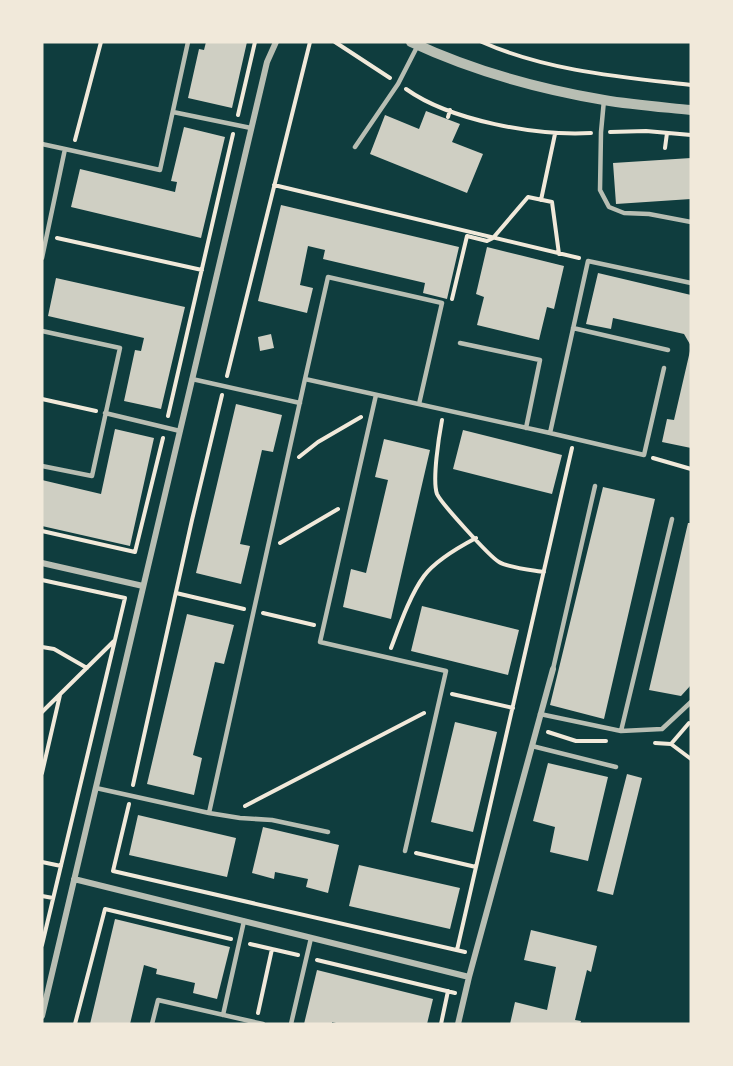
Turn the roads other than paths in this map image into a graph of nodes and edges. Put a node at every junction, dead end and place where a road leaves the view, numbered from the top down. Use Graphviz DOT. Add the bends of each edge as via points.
graph roads {
  1 [pos="188,42"];
  2 [pos="276,42"];
  3 [pos="415,44"];
  4 [pos="604,100"];
  5 [pos="691,110"];
  6 [pos="173,112"];
  7 [pos="251,128"];
  8 [pos="42,144"];
  9 [pos="355,147"];
  10 [pos="65,149"];
  11 [pos="691,222"];
  12 [pos="42,258"];
  13 [pos="691,283"];
  14 [pos="573,328"];
  15 [pos="42,331"];
  16 [pos="460,343"];
  17 [pos="668,350"];
  18 [pos="664,368"];
  19 [pos="192,379"];
  20 [pos="305,379"];
  21 [pos="376,395"];
  22 [pos="300,403"];
  23 [pos="419,404"];
  24 [pos="105,413"];
  25 [pos="526,428"];
  26 [pos="180,431"];
  27 [pos="550,433"];
  28 [pos="42,466"];
  29 [pos="595,486"];
  30 [pos="672,519"];
  31 [pos="42,563"];
  32 [pos="143,586"];
  33 [pos="553,669"];
  34 [pos="691,702"];
  35 [pos="540,714"];
  36 [pos="621,731"];
  37 [pos="532,746"];
  38 [pos="616,768"];
  39 [pos="96,788"];
  40 [pos="209,813"];
  41 [pos="328,832"];
  42 [pos="405,851"];
  43 [pos="74,879"];
  44 [pos="244,921"];
  45 [pos="311,938"];
  46 [pos="469,977"];
  47 [pos="223,1015"];
  48 [pos="42,1016"];
  49 [pos="152,1024"];
  50 [pos="263,1024"];
  51 [pos="291,1024"];
  52 [pos="458,1024"];
  1 -- 6 [label="lane"];
  2 -- 7 [label="street" via="267,62"];
  3 -- 4 [label="street" via="518,81"];
  3 -- 9 [label="lane" via="398,84"];
  4 -- 5 [label="street"];
  4 -- 11 [label="lane" via="600,190 609,207 624,213"];
  6 -- 7 [label="lane"];
  6 -- 10 [label="lane" via="160,170"];
  7 -- 19 [label="street"];
  8 -- 10 [label="lane"];
  10 -- 12 [label="lane"];
  13 -- 14 [label="lane" via="588,261"];
  14 -- 17 [label="lane"];
  14 -- 27 [label="lane"];
  15 -- 24 [label="lane" via="120,348"];
  16 -- 25 [label="lane" via="540,360"];
  18 -- 27 [label="lane" via="644,455"];
  19 -- 22 [label="lane"];
  19 -- 26 [label="street"];
  20 -- 21 [label="lane"];
  20 -- 22 [label="lane"];
  20 -- 23 [label="lane" via="328,277 441,303"];
  21 -- 23 [label="lane"];
  21 -- 42 [label="lane" via="320,642 446,671"];
  22 -- 40 [label="lane"];
  23 -- 25 [label="lane"];
  24 -- 26 [label="lane"];
  24 -- 28 [label="lane" via="92,477"];
  25 -- 27 [label="lane"];
  26 -- 32 [label="street"];
  29 -- 33 [label="lane"];
  30 -- 36 [label="lane"];
  31 -- 32 [label="street"];
  32 -- 39 [label="street"];
  33 -- 35 [label="street"];
  34 -- 36 [label="lane" via="662,729"];
  35 -- 36 [label="lane"];
  35 -- 37 [label="street"];
  37 -- 38 [label="lane"];
  37 -- 46 [label="street"];
  39 -- 40 [label="lane"];
  39 -- 43 [label="street"];
  40 -- 41 [label="lane" via="272,820"];
  43 -- 44 [label="street"];
  43 -- 48 [label="street"];
  44 -- 45 [label="street"];
  44 -- 47 [label="lane"];
  45 -- 46 [label="street"];
  45 -- 51 [label="lane"];
  46 -- 52 [label="street"];
  47 -- 49 [label="lane" via="158,1000"];
  47 -- 50 [label="lane"];
}
